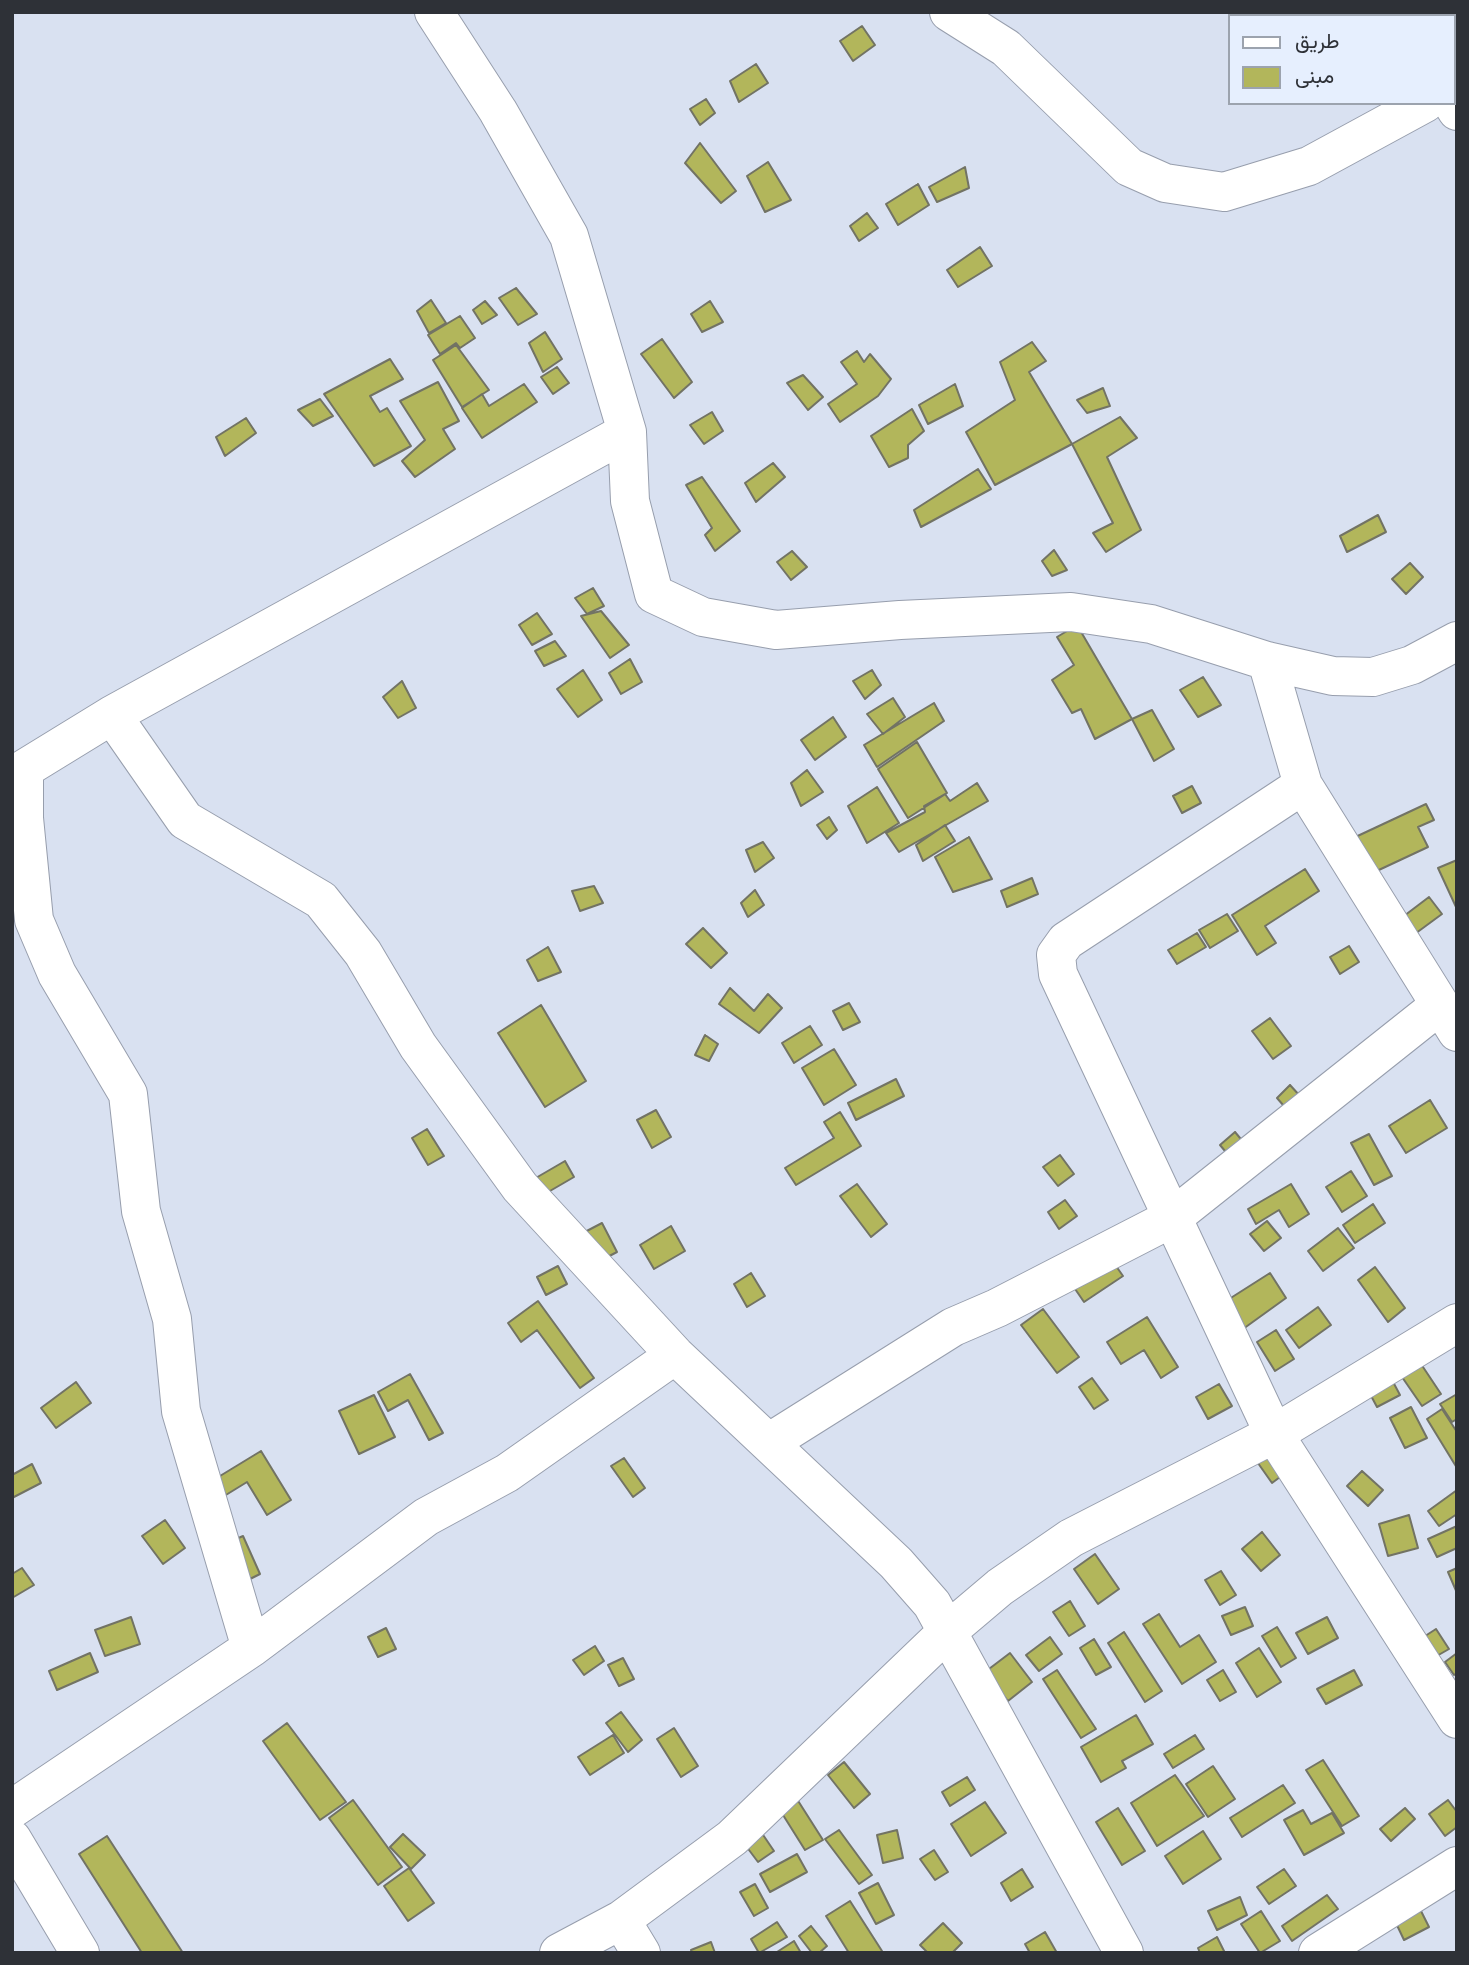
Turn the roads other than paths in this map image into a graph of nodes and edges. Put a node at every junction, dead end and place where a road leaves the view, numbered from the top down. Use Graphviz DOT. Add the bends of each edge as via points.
graph roads {
  1 [pos="434,12"];
  2 [pos="949,12"];
  3 [pos="1421,105"];
  4 [pos="627,432"];
  5 [pos="1457,641"];
  6 [pos="1267,661"];
  7 [pos="112,715"];
  8 [pos="1303,785"];
  9 [pos="1448,1019"];
  10 [pos="1172,1218"];
  11 [pos="1457,1323"];
  12 [pos="675,1354"];
  13 [pos="1274,1434"];
  14 [pos="771,1442"];
  15 [pos="948,1631"];
  16 [pos="251,1648"];
  17 [pos="1457,1719"];
  18 [pos="12,1809"];
  19 [pos="12,1839"];
  20 [pos="1457,1866"];
  21 [pos="621,1920"];
  22 [pos="80,1953"];
  23 [pos="559,1953"];
  24 [pos="641,1953"];
  25 [pos="1124,1953"];
  26 [pos="1318,1953"];
  1 -- 4 [label="street" via="498,111 569,236"];
  2 -- 3 [label="street" via="1006,48 1129,167 1165,183 1224,192 1309,166"];
  4 -- 6 [label="street" via="630,501 654,594 703,617 776,630 1072,612 1152,624"];
  4 -- 7 [label="street"];
  5 -- 6 [label="street" via="1412,665 1373,677 1334,676"];
  6 -- 8 [label="street"];
  7 -- 12 [label="street" via="185,820 321,900 363,953 418,1046 520,1186"];
  7 -- 16 [label="street" via="24,769 34,920 57,974 128,1094 141,1211 172,1319 181,1411"];
  8 -- 9 [label="street"];
  8 -- 10 [label="street" via="1066,941 1056,955 1058,974"];
  9 -- 10 [label="street"];
  10 -- 13 [label="street"];
  10 -- 14 [label="street" via="953,1327"];
  11 -- 13 [label="street"];
  12 -- 14 [label="street"];
  12 -- 16 [label="street" via="507,1472 426,1517"];
  13 -- 15 [label="street" via="1070,1538"];
  13 -- 17 [label="street"];
  14 -- 15 [label="street" via="897,1563"];
  15 -- 21 [label="street" via="732,1838"];
  15 -- 25 [label="street"];
  16 -- 18 [label="street"];
  19 -- 22 [label="street"];
  20 -- 26 [label="street"];
  21 -- 23 [label="street"];
  21 -- 24 [label="street"];
}
